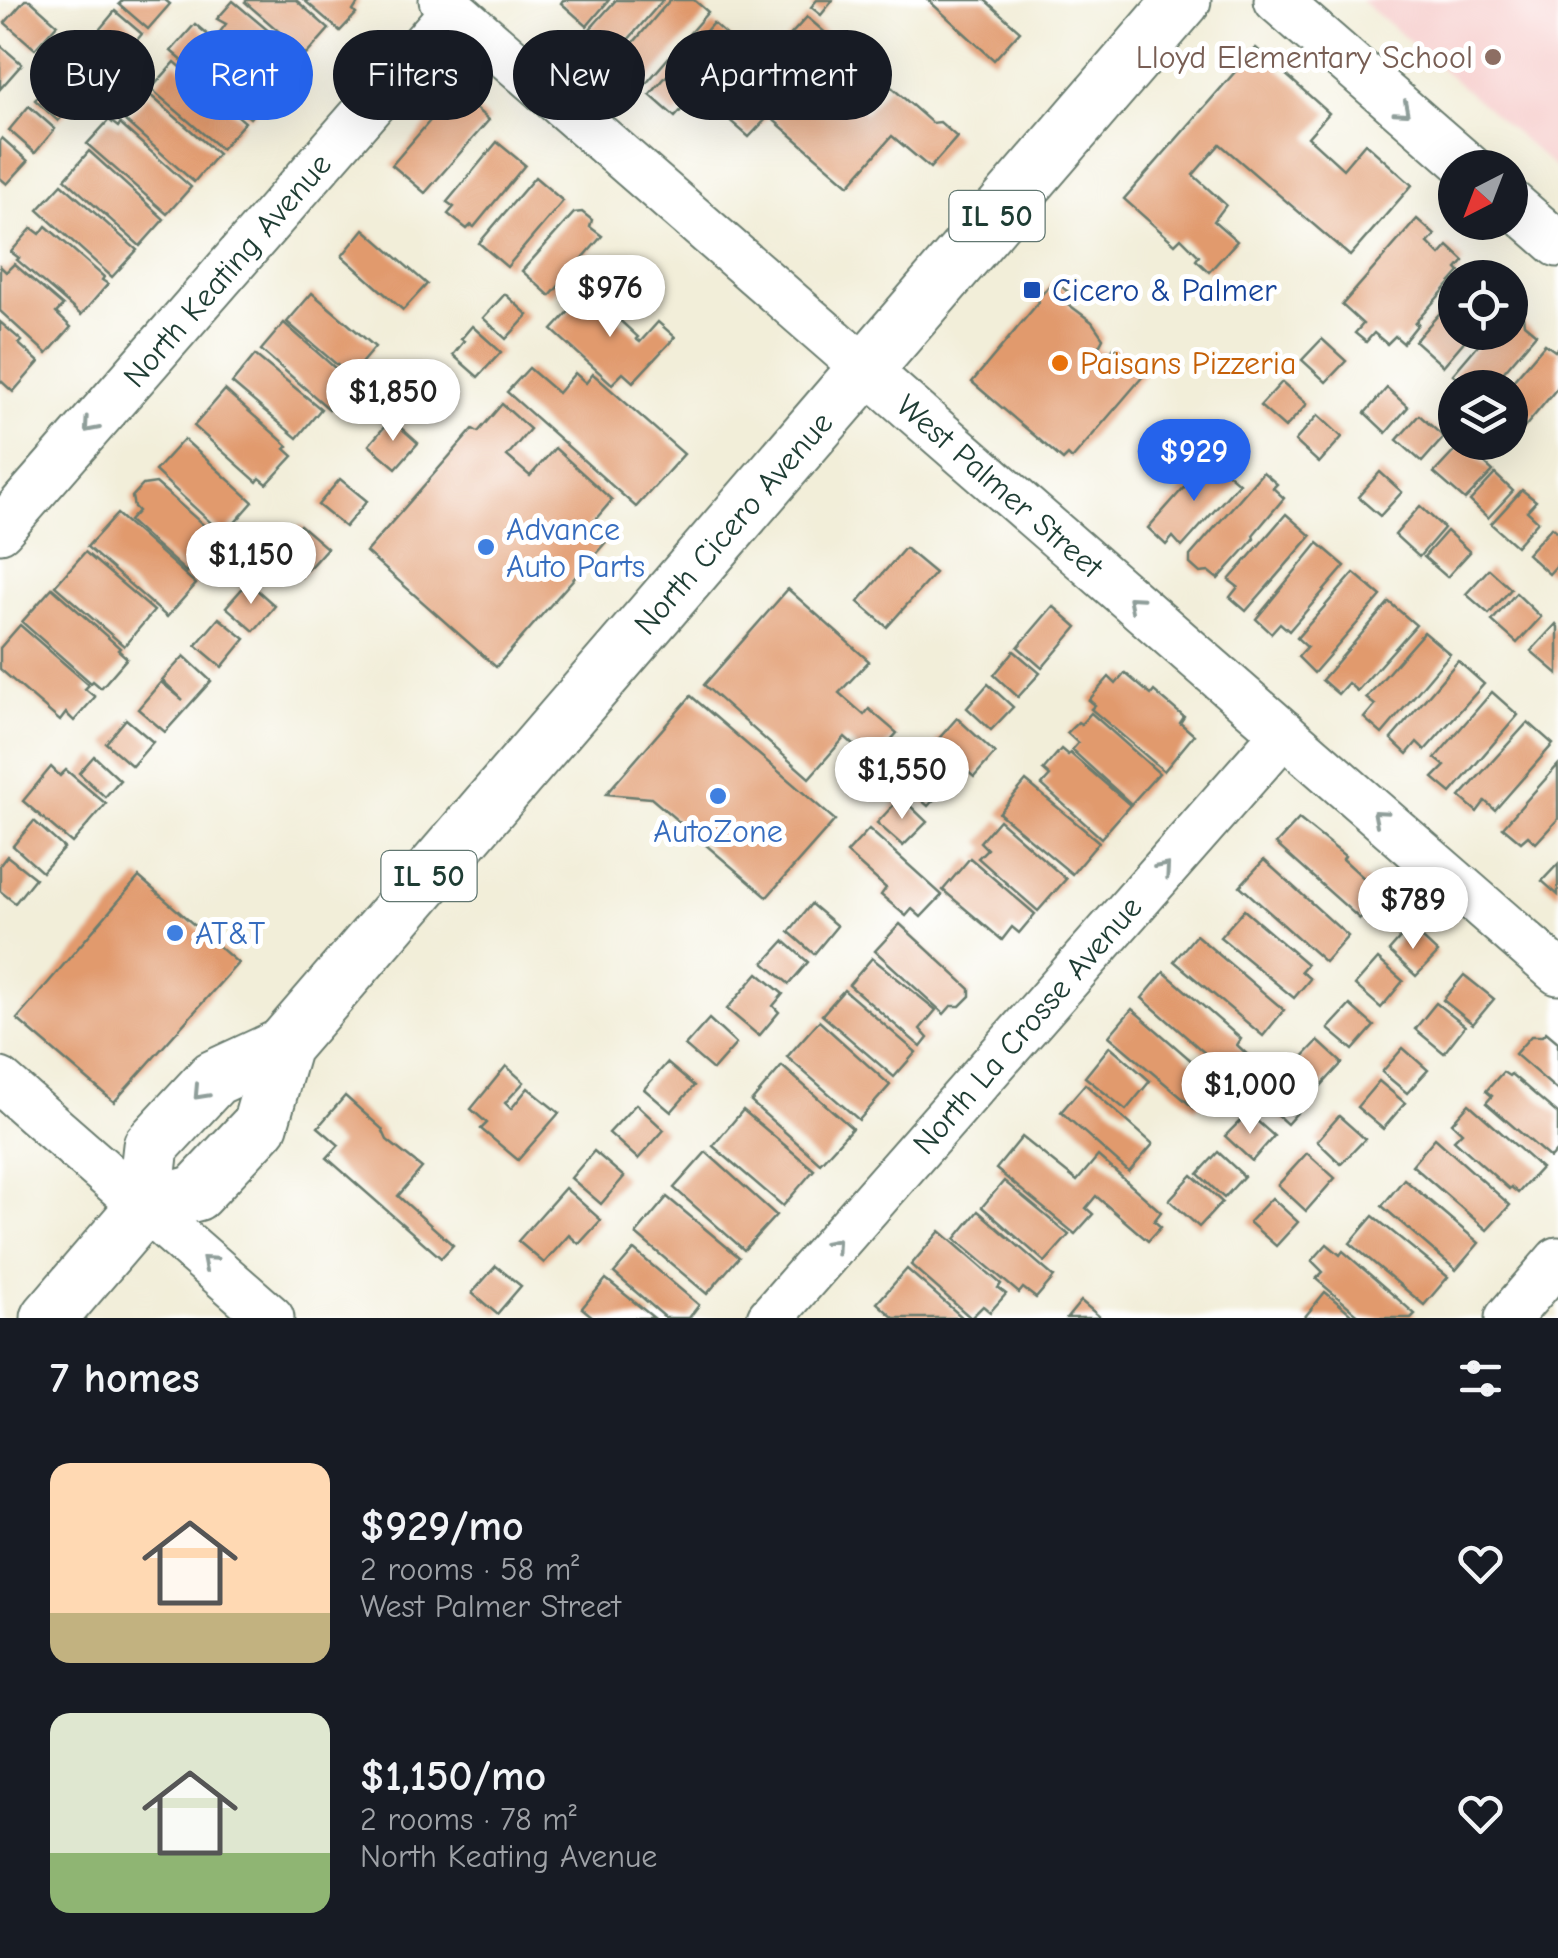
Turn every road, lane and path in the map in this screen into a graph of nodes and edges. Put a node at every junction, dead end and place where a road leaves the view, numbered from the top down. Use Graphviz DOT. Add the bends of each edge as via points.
graph roads {
  1 [pos="1182,0"];
  2 [pos="1277,0"];
  3 [pos="448,5"];
  4 [pos="1449,150"];
  5 [pos="1528,218"];
  6 [pos="1558,244"];
  7 [pos="866,368"];
  8 [pos="0,530"];
  9 [pos="1284,733"];
  10 [pos="1558,972"];
  11 [pos="0,1081"];
  12 [pos="144,1207"];
  13 [pos="1558,1260"];
  14 [pos="49,1318"];
  15 [pos="271,1318"];
  16 [pos="770,1318"];
  17 [pos="1508,1318"];
  1 -- 7 [label="main road, North Cicero Avenue / IL 50"];
  2 -- 4 [label="street, one-way"];
  3 -- 7 [label="street, West Palmer Street"];
  3 -- 8 [label="street, North Keating Avenue, one-way"];
  5 -- 6 [label="street"];
  9 -- 7 [label="street, West Palmer Street, one-way"];
  7 -- 12 [label="main road, North Cicero Avenue / IL 50" via="284,1046 214,1078 150,1146"];
  10 -- 9 [label="street, West Palmer Street, one-way"];
  16 -- 9 [label="street, North La Crosse Avenue, one-way"];
  11 -- 12 [label="street"];
  12 -- 14 [label="main road"];
  15 -- 12 [label="street, one-way"];
  13 -- 17 [label="street"];
}
